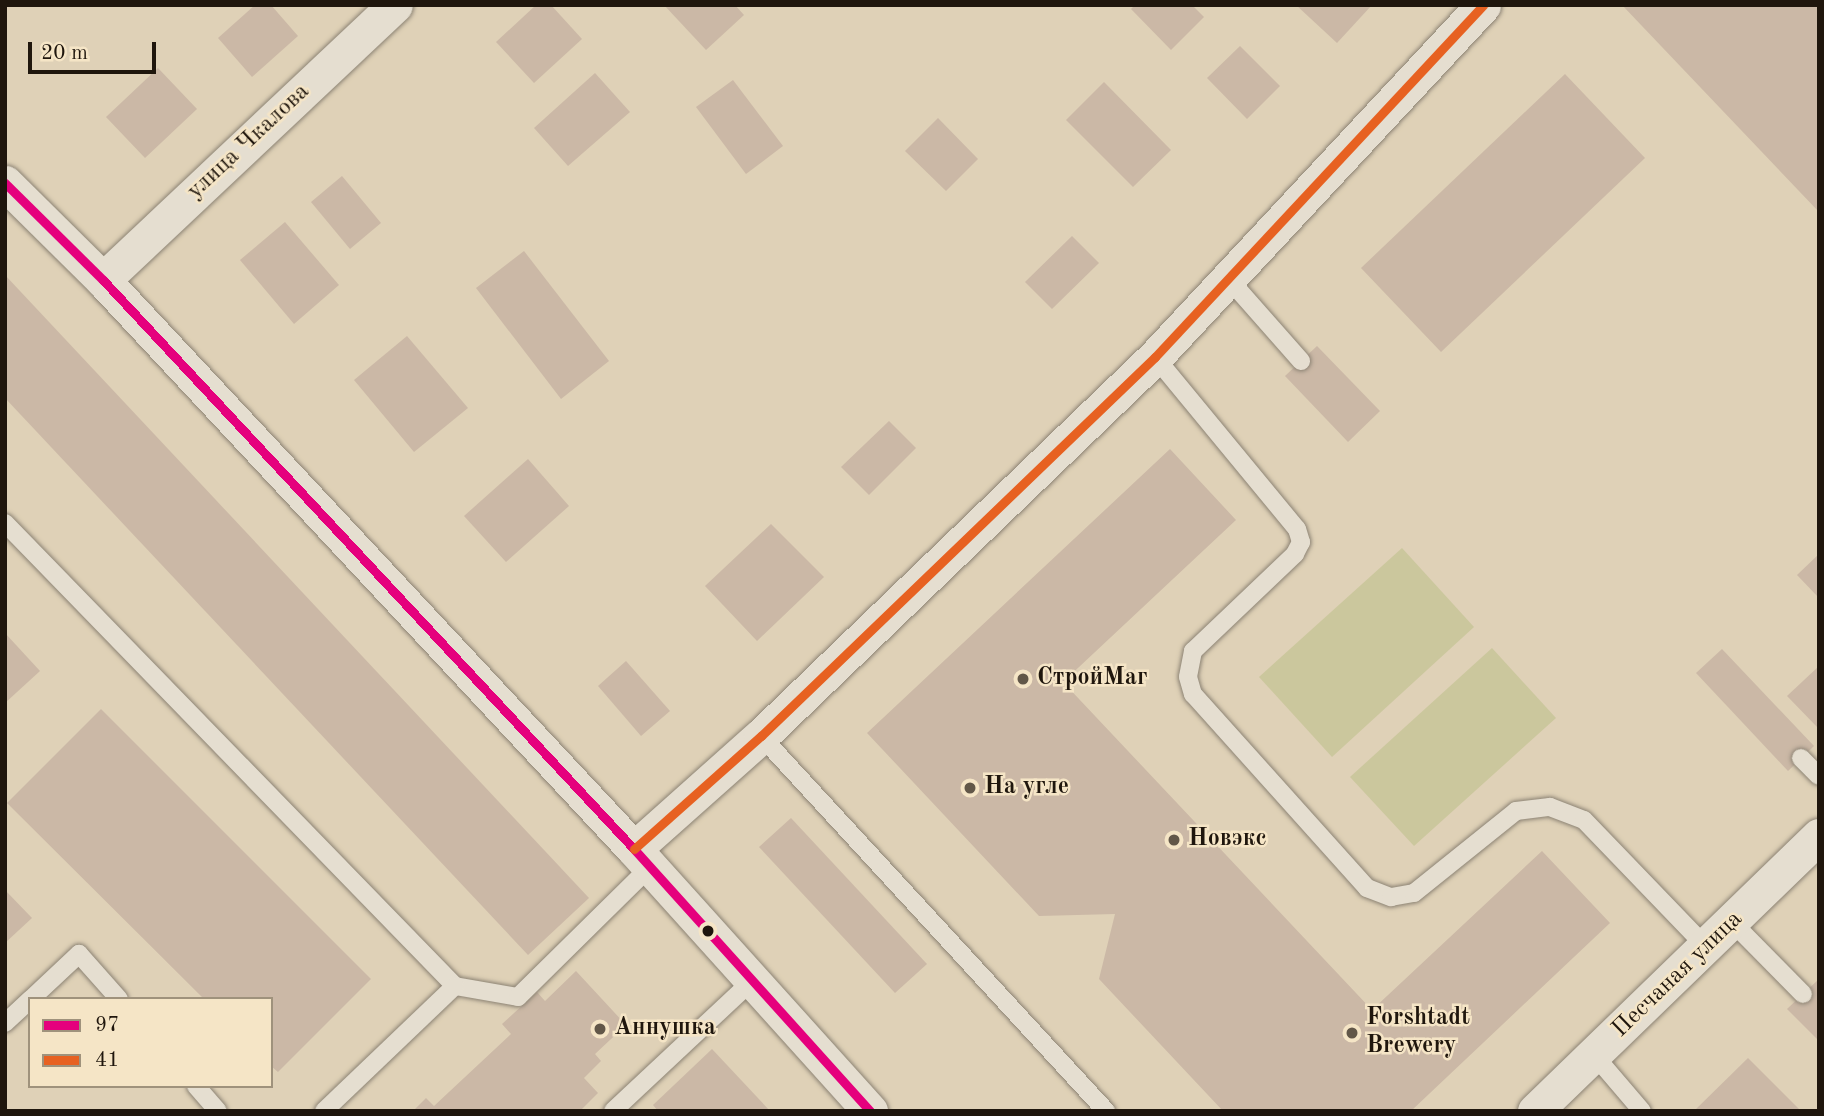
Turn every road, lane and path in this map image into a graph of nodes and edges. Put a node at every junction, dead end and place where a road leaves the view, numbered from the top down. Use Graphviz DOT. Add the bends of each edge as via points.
graph roads {
  1 [pos="395,5"];
  2 [pos="1483,5"];
  3 [pos="5,183"];
  4 [pos="1227,277"];
  5 [pos="103,280"];
  6 [pos="1155,357"];
  7 [pos="1301,361"];
  8 [pos="5,523"];
  9 [pos="761,736"];
  10 [pos="1801,758"];
  11 [pos="1819,776"];
  12 [pos="1819,836"];
  13 [pos="642,858"];
  14 [pos="1732,922"];
  15 [pos="1707,947"];
  16 [pos="752,981"];
  17 [pos="455,986"];
  18 [pos="1803,994"];
  19 [pos="32,997"];
  20 [pos="117,997"];
  21 [pos="28,1001"];
  22 [pos="5,1023"];
  23 [pos="1595,1056"];
  24 [pos="198,1088"];
  25 [pos="1549,1106"];
  26 [pos="218,1111"];
  27 [pos="324,1111"];
  28 [pos="613,1111"];
  29 [pos="870,1111"];
  30 [pos="1106,1111"];
  31 [pos="1642,1111"];
  1 -- 5 [label="street, улица Чкалова"];
  2 -- 4 [label="street"];
  3 -- 5 [label="street"];
  4 -- 6 [label="street"];
  4 -- 7 [label="lane"];
  5 -- 13 [label="street"];
  6 -- 9 [label="street"];
  6 -- 15 [label="lane" via="1297,529 1301,542 1295,554 1193,651 1188,677 1192,694 1367,888 1391,897 1414,893 1516,811 1550,807 1584,820"];
  8 -- 17 [label="lane"];
  9 -- 13 [label="street"];
  9 -- 30 [label="lane"];
  10 -- 11 [label="lane"];
  12 -- 14 [label="street, Песчаная улица"];
  13 -- 16 [label="street"];
  13 -- 17 [label="lane" via="518,997"];
  14 -- 15 [label="street, Песчаная улица"];
  14 -- 18 [label="lane"];
  15 -- 23 [label="street, Песчаная улица"];
  16 -- 28 [label="lane"];
  16 -- 29 [label="street"];
  17 -- 27 [label="lane"];
  19 -- 20 [label="lane" via="79,954"];
  21 -- 22 [label="lane"];
  23 -- 25 [label="street, Песчаная улица"];
  23 -- 31 [label="lane"];
  24 -- 26 [label="lane"];
}
